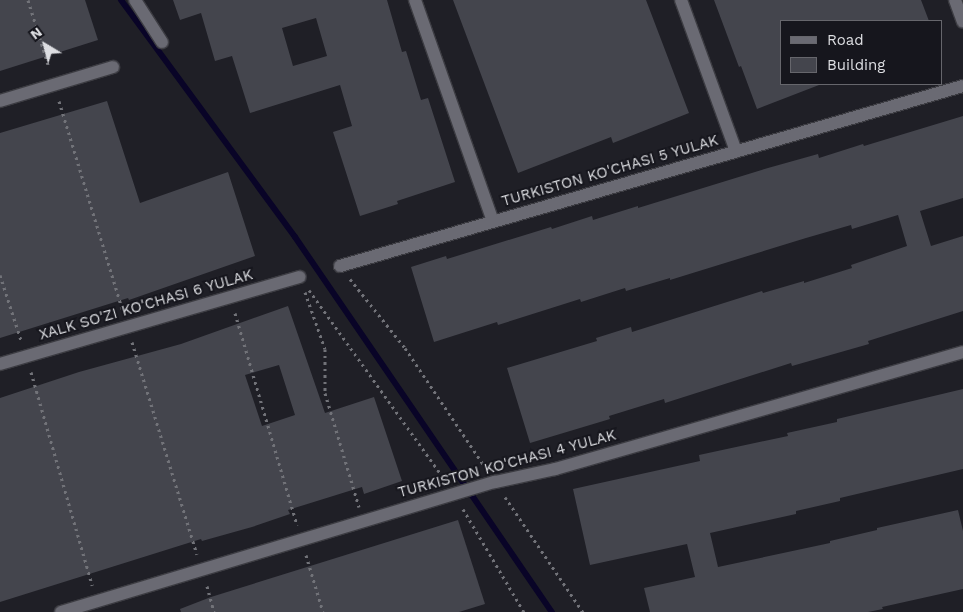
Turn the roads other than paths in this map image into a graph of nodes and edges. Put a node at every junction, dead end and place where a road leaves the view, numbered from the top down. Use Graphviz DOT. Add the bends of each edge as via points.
graph roads {
  1 [pos="135,0"];
  2 [pos="416,0"];
  3 [pos="681,0"];
  4 [pos="954,0"];
  5 [pos="963,22"];
  6 [pos="162,42"];
  7 [pos="114,67"];
  8 [pos="963,86"];
  9 [pos="0,101"];
  10 [pos="736,151"];
  11 [pos="493,221"];
  12 [pos="340,266"];
  13 [pos="300,277"];
  14 [pos="963,352"];
  15 [pos="0,364"];
  16 [pos="61,612"];
  1 -- 6 [label="street"];
  2 -- 11 [label="street, TURKISTON KO'CHASI 5 YULAK"];
  3 -- 10 [label="street, TURKISTON KO'CHASI 5 YULAK"];
  4 -- 5 [label="street"];
  7 -- 9 [label="street"];
  8 -- 10 [label="street, TURKISTON KO'CHASI 5 YULAK"];
  10 -- 11 [label="street, TURKISTON KO'CHASI 5 YULAK"];
  11 -- 12 [label="street, TURKISTON KO'CHASI 5 YULAK"];
  13 -- 15 [label="street, XALK SO'ZI KO'CHASI 6 YULAK"];
  14 -- 16 [label="street, TURKISTON KO'CHASI 4 YULAK" via="564,466 495,482"];
}
